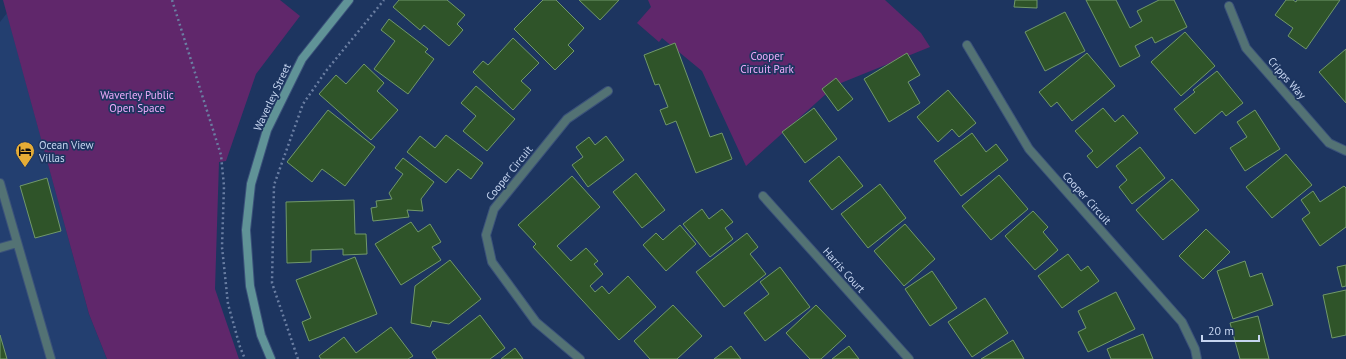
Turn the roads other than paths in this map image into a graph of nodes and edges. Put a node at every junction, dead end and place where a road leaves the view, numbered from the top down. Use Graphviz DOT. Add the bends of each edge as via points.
graph roads {
  1 [pos="349,0"];
  2 [pos="1228,6"];
  3 [pos="967,44"];
  4 [pos="608,91"];
  5 [pos="1346,151"];
  6 [pos="0,183"];
  7 [pos="763,196"];
  8 [pos="17,243"];
  9 [pos="0,248"];
  10 [pos="51,359"];
  11 [pos="271,359"];
  12 [pos="580,359"];
  13 [pos="908,359"];
  14 [pos="1197,359"];
  1 -- 11 [label="street, Waverley Street" via="302,60 267,130 252,184 246,230 250,286 261,335"];
  2 -- 5 [label="street, Cripps Way" via="1246,48 1330,143"];
  3 -- 14 [label="street, Cooper Circuit" via="1029,149 1182,322"];
  4 -- 12 [label="street, Cooper Circuit" via="567,119 494,209 486,235 492,262 536,322"];
  6 -- 8 [label="street"];
  7 -- 13 [label="street, Harris Court"];
  8 -- 9 [label="street"];
  8 -- 10 [label="street"];
}
